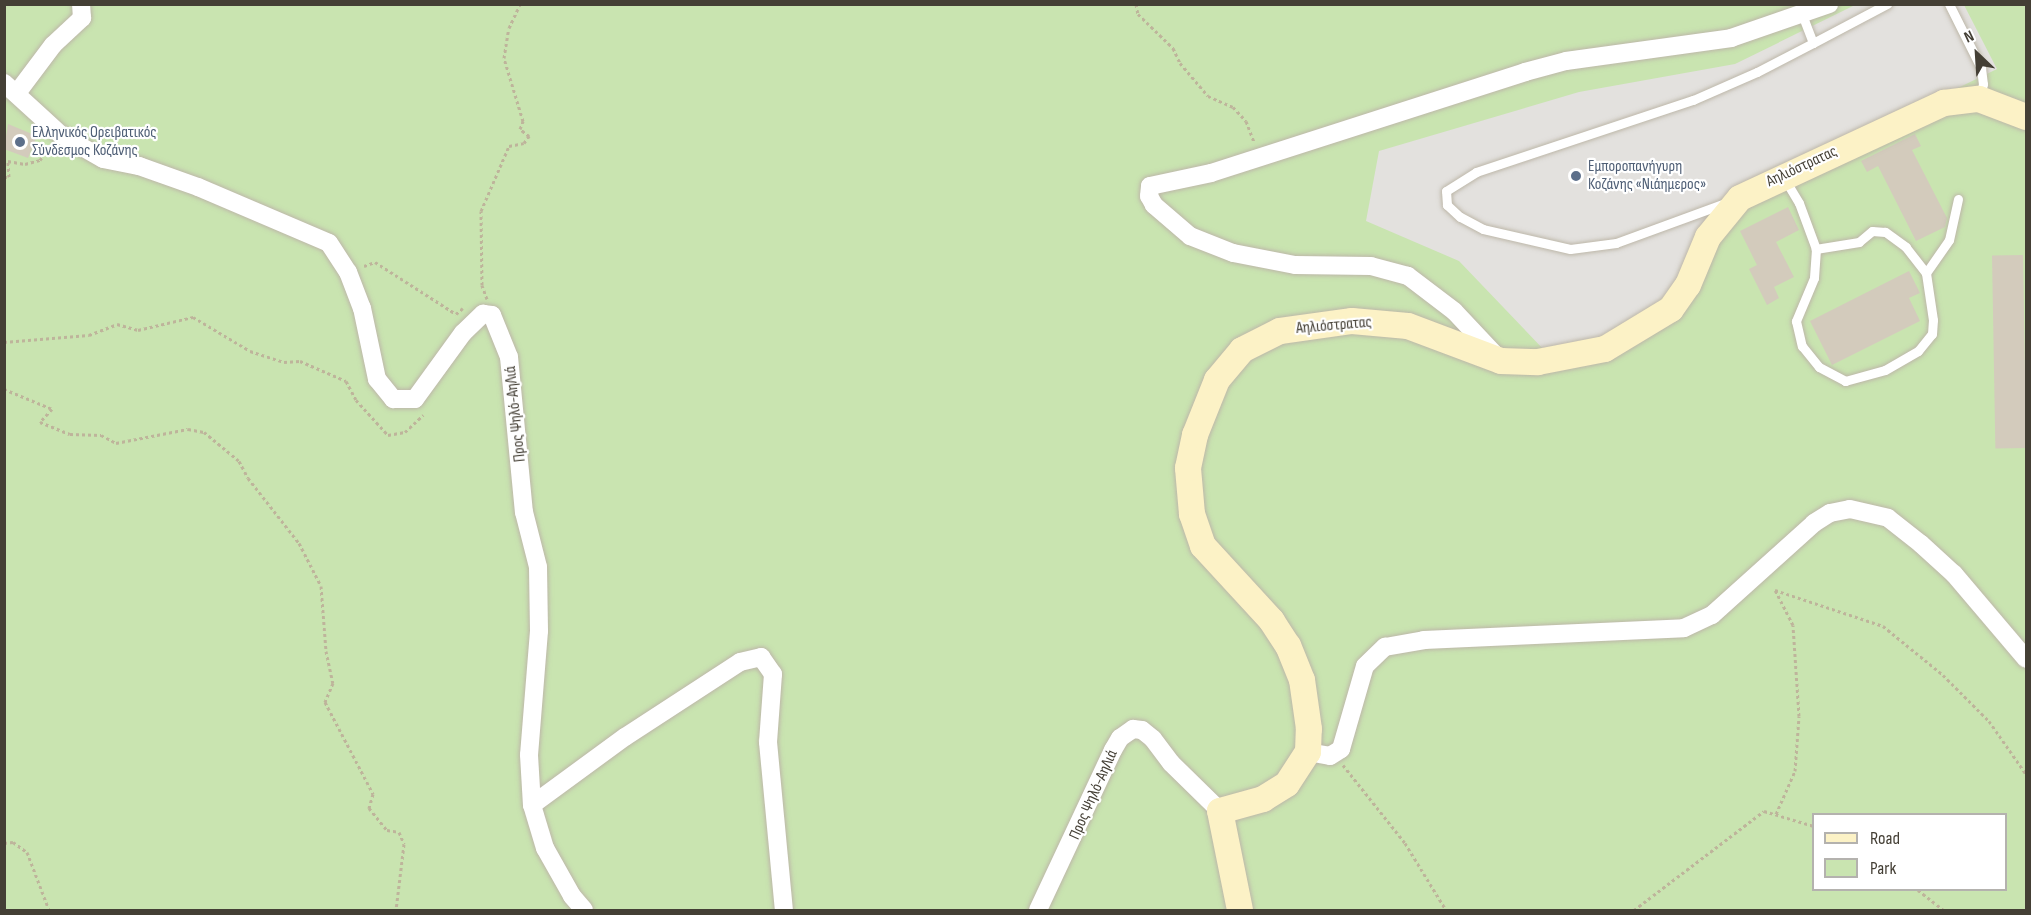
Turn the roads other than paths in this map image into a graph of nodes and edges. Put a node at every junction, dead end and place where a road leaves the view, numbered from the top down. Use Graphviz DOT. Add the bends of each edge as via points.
graph roads {
  1 [pos="81,4"];
  2 [pos="1828,4"];
  3 [pos="1887,4"];
  4 [pos="1949,4"];
  5 [pos="1802,15"];
  6 [pos="1813,43"];
  7 [pos="11,88"];
  8 [pos="1979,99"];
  9 [pos="2026,117"];
  10 [pos="1783,176"];
  11 [pos="1740,198"];
  12 [pos="1958,199"];
  13 [pos="1816,249"];
  14 [pos="1926,273"];
  15 [pos="1501,361"];
  16 [pos="2026,659"];
  17 [pos="1308,752"];
  18 [pos="532,805"];
  19 [pos="1220,811"];
  20 [pos="584,910"];
  21 [pos="784,910"];
  22 [pos="1038,910"];
  23 [pos="1240,910"];
  1 -- 7 [label="street" via="82,18"];
  2 -- 5 [label="street"];
  3 -- 6 [label="lane"];
  4 -- 8 [label="lane" via="1982,68"];
  5 -- 6 [label="lane"];
  5 -- 15 [label="street" via="1731,38 1566,62 1525,72 1198,177 1150,186 1149,196 1154,205 1190,236 1233,253 1294,265 1371,266 1408,276 1454,311"];
  6 -- 11 [label="lane" via="1715,92 1523,154 1476,172 1446,191 1447,205 1483,229 1570,249 1616,243"];
  7 -- 18 [label="street, Προς Ψηλό-ΑηΛιά" via="61,135 103,159 139,166 198,187 329,243 348,272 362,308 377,379 393,399 415,399 482,310 509,357 525,512 538,567 539,631 529,755"];
  8 -- 9 [label="street, Αηλιόστρατας"];
  8 -- 10 [label="street, Αηλιόστρατας" via="1958,99 1926,110"];
  10 -- 11 [label="street, Αηλιόστρατας"];
  10 -- 13 [label="lane" via="1799,203"];
  11 -- 15 [label="street, Αηλιόστρατας" via="1707,237 1681,297 1652,323 1605,349 1573,358"];
  12 -- 14 [label="lane" via="1949,240"];
  13 -- 14 [label="lane" via="1859,242 1872,231 1886,232 1906,247"];
  13 -- 14 [label="lane" via="1814,278 1796,321 1802,346 1819,367 1845,381 1885,370 1918,351 1932,334"];
  15 -- 17 [label="street, Αηλιόστρατας" via="1408,326 1326,323 1280,331 1242,350 1228,363 1206,401 1188,468 1195,529 1203,546 1272,621 1288,646 1307,702"];
  16 -- 17 [label="street" via="1954,574 1921,544 1888,518 1850,509 1830,513 1814,523 1712,615 1684,628 1424,640 1385,647 1365,666 1347,740 1333,754"];
  17 -- 19 [label="street" via="1294,777 1277,792"];
  18 -- 20 [label="street, Προς Ψηλό-ΑηΛιά" via="545,849"];
  18 -- 21 [label="street" via="625,737 730,669 761,657 773,674 768,742"];
  19 -- 22 [label="street, Προς Ψηλό-ΑηΛιά" via="1153,739 1143,730 1133,729 1120,738 1113,750"];
  19 -- 23 [label="street"];
}
